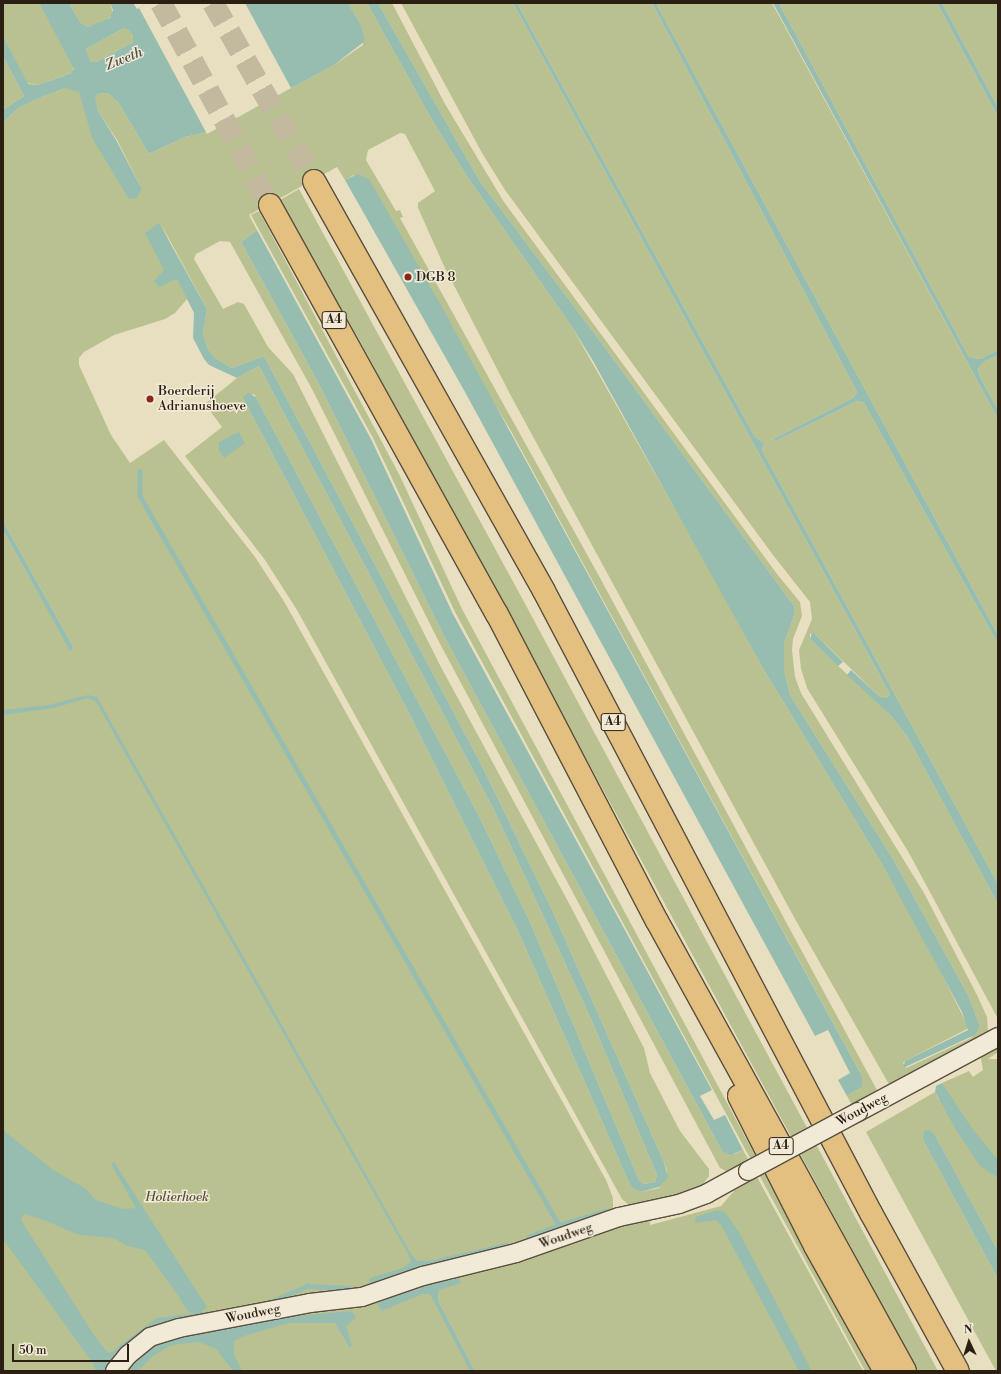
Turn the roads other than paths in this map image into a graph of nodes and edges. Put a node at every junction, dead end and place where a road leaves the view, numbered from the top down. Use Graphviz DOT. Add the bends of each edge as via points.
graph roads {
  1 [pos="314,181"];
  2 [pos="270,205"];
  3 [pos="658,921"];
  4 [pos="998,1037"];
  5 [pos="115,1371"];
  6 [pos="885,1371"];
  7 [pos="905,1371"];
  8 [pos="958,1371"];
  1 -- 8 [label="highway, A4" via="544,591 871,1213"];
  2 -- 3 [label="highway, A4" via="497,614"];
  3 -- 6 [label="highway, A4" via="754,1128 815,1246"];
  3 -- 7 [label="highway, A4"];
  4 -- 5 [label="street, Woudweg, bridge" via="706,1194 679,1204 619,1218 516,1253 423,1276 362,1297 310,1303 179,1328 150,1337 128,1355"];
}
